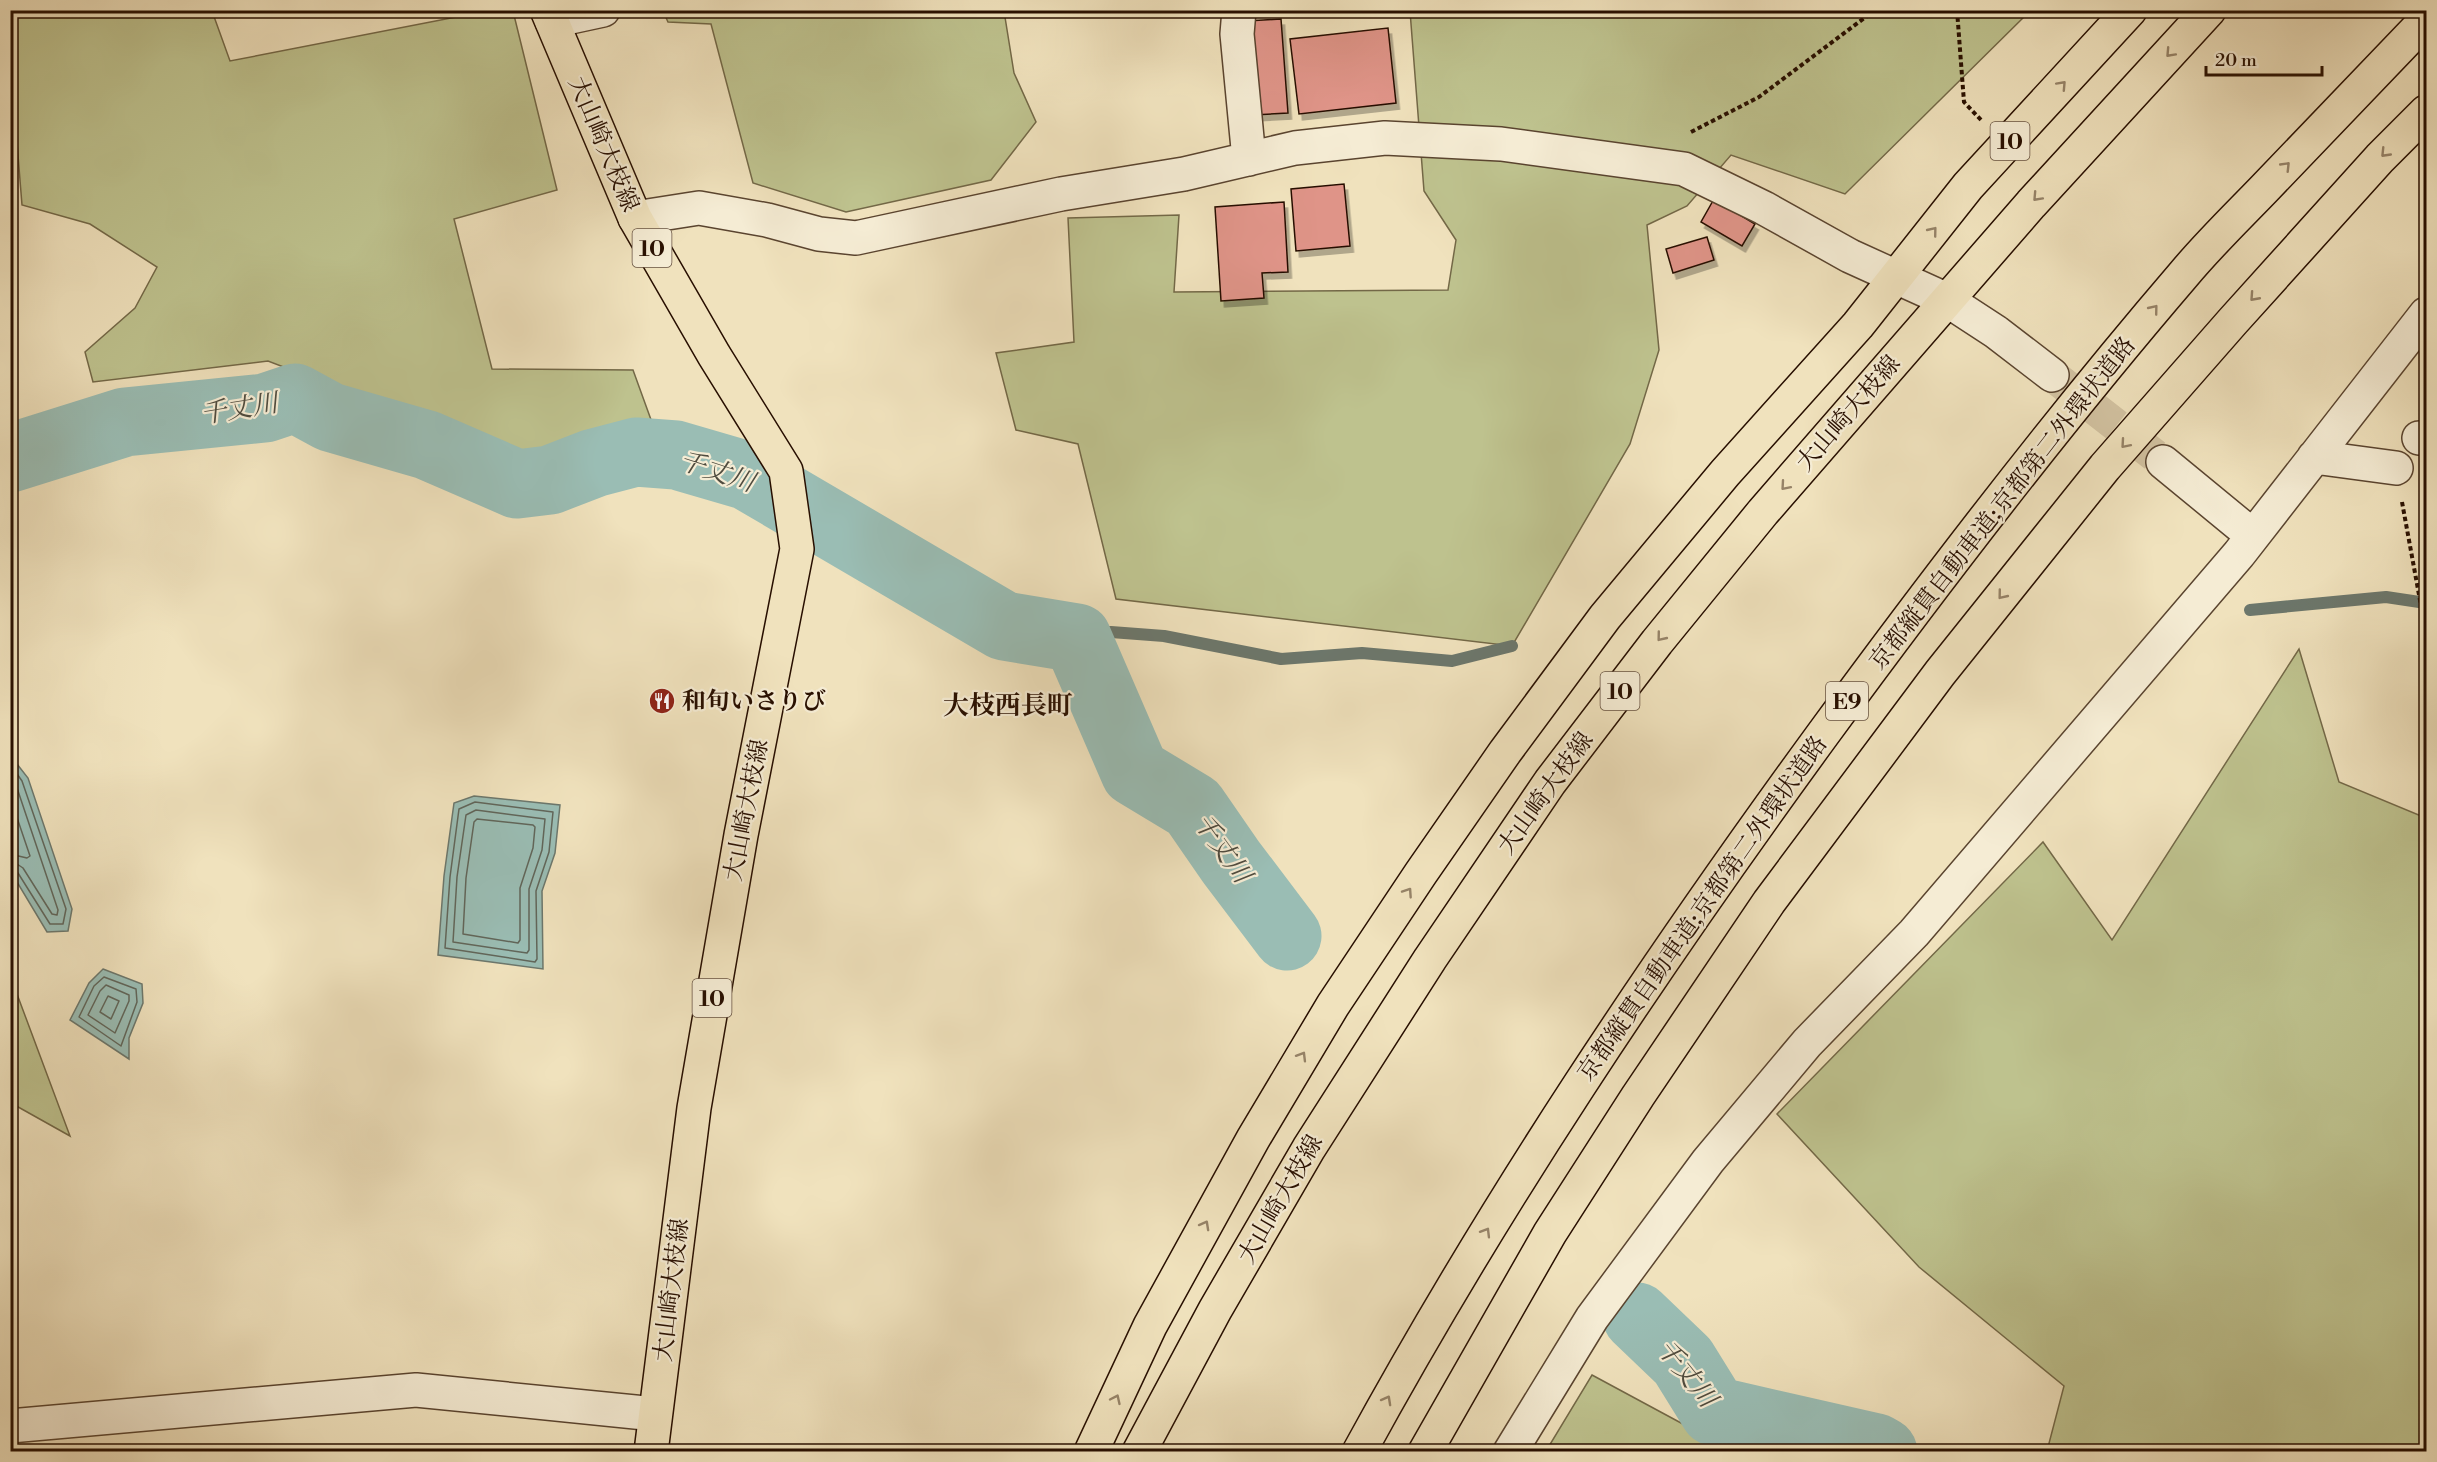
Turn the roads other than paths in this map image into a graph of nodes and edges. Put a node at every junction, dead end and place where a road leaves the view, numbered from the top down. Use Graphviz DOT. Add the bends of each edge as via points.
graph roads {
  1 [pos="603,10"];
  2 [pos="1239,10"];
  3 [pos="2130,10"];
  4 [pos="2209,10"];
  5 [pos="550,16"];
  6 [pos="2427,20"];
  7 [pos="2427,112"];
  8 [pos="1249,159"];
  9 [pos="635,218"];
  10 [pos="1896,277"];
  11 [pos="1947,300"];
  12 [pos="2427,314"];
  13 [pos="2052,375"];
  14 [pos="2314,458"];
  15 [pos="2163,462"];
  16 [pos="2396,468"];
  17 [pos="2253,536"];
  18 [pos="655,1414"];
  19 [pos="10,1426"];
  20 [pos="651,1452"];
  21 [pos="1091,1452"];
  22 [pos="1139,1452"];
  23 [pos="1359,1452"];
  24 [pos="1425,1452"];
  25 [pos="1510,1452"];
  1 -- 5 [label="street"];
  2 -- 8 [label="street" via="1237,34"];
  10 -- 3 [label="main road, 大山崎大枝線 / 10, one-way" via="1968,186"];
  4 -- 11 [label="main road, 大山崎大枝線 / 10, one-way"];
  5 -- 9 [label="main road, 大山崎大枝線 / 10"];
  23 -- 6 [label="main road, 京都縦貫自動車道;京都第二外環状道路 / E9, one-way" via="1420,1341 1595,1060 1727,866 1880,657 2055,431 2187,270"];
  7 -- 24 [label="main road, E9, one-way" via="2233,321 2105,467 1940,673 1776,892 1550,1233"];
  8 -- 9 [label="street" via="856,238 819,234 699,208"];
  8 -- 10 [label="street" via="1295,148 1385,138 1501,144 1684,169"];
  9 -- 18 [label="main road, 大山崎大枝線 / 10" via="786,471 796,549 694,1108"];
  10 -- 11 [label="street"];
  21 -- 10 [label="main road, 大山崎大枝線 / 10, one-way" via="1150,1326 1253,1139 1333,1005 1421,873 1605,617"];
  11 -- 13 [label="street"];
  11 -- 22 [label="main road, 大山崎大枝線 / 10, one-way" via="1763,512 1550,782 1309,1148"];
  12 -- 14 [label="street"];
  14 -- 16 [label="street"];
  14 -- 17 [label="street"];
  15 -- 17 [label="street"];
  17 -- 25 [label="street" via="1914,933 1807,1043 1708,1161 1592,1318"];
  18 -- 19 [label="street" via="416,1390"];
  18 -- 20 [label="main road, 大山崎大枝線 / 10"];
}
